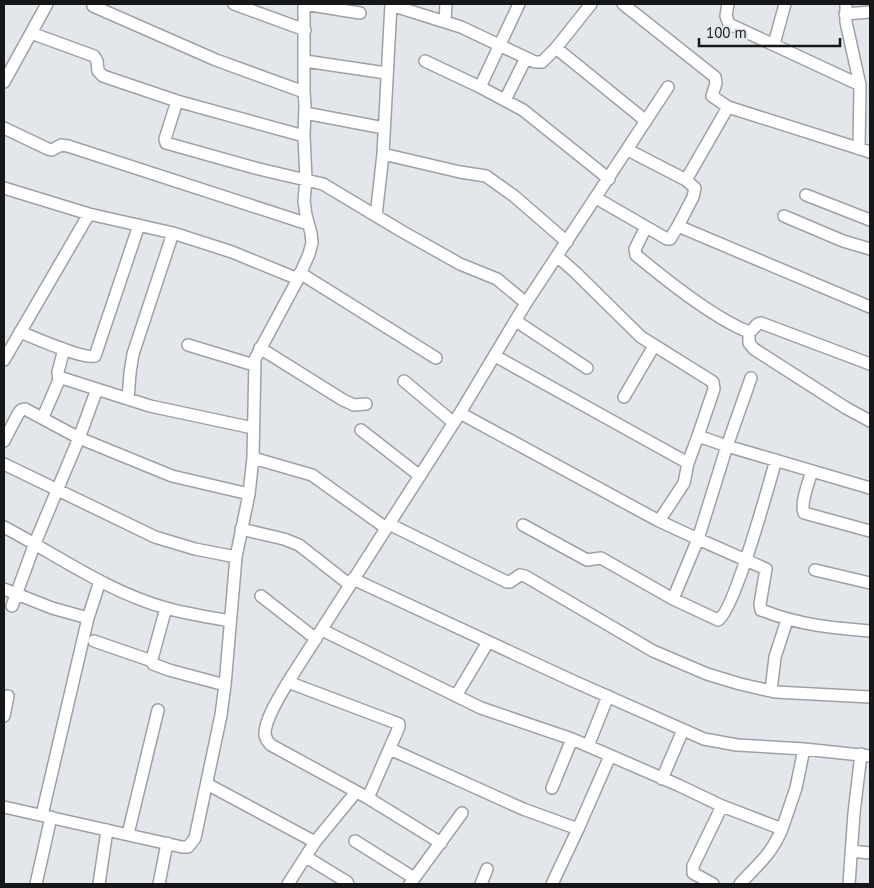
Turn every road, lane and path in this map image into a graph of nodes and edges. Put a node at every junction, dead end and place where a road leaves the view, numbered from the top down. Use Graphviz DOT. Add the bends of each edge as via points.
graph roads {
  1 [pos="47,4"];
  2 [pos="234,4"];
  3 [pos="446,4"];
  4 [pos="519,4"];
  5 [pos="591,4"];
  6 [pos="623,4"];
  7 [pos="728,4"];
  8 [pos="785,4"];
  9 [pos="391,5"];
  10 [pos="92,6"];
  11 [pos="846,9"];
  12 [pos="870,12"];
  13 [pos="360,13"];
  14 [pos="445,21"];
  15 [pos="305,30"];
  16 [pos="31,33"];
  17 [pos="499,44"];
  18 [pos="774,44"];
  19 [pos="556,48"];
  20 [pos="526,58"];
  21 [pos="305,61"];
  22 [pos="425,62"];
  23 [pos="386,73"];
  24 [pos="4,82"];
  25 [pos="860,85"];
  26 [pos="480,87"];
  27 [pos="668,87"];
  28 [pos="304,92"];
  29 [pos="505,100"];
  30 [pos="177,102"];
  31 [pos="728,107"];
  32 [pos="305,113"];
  33 [pos="646,121"];
  34 [pos="4,128"];
  35 [pos="384,128"];
  36 [pos="304,136"];
  37 [pos="628,150"];
  38 [pos="865,150"];
  39 [pos="383,154"];
  40 [pos="609,178"];
  41 [pos="306,179"];
  42 [pos="686,180"];
  43 [pos="4,188"];
  44 [pos="806,195"];
  45 [pos="596,198"];
  46 [pos="89,214"];
  47 [pos="376,216"];
  48 [pos="784,216"];
  49 [pos="870,220"];
  50 [pos="308,224"];
  51 [pos="139,225"];
  52 [pos="678,226"];
  53 [pos="646,228"];
  54 [pos="173,233"];
  55 [pos="567,242"];
  56 [pos="870,249"];
  57 [pos="558,256"];
  58 [pos="299,276"];
  59 [pos="526,303"];
  60 [pos="870,307"];
  61 [pos="516,321"];
  62 [pos="20,332"];
  63 [pos="749,332"];
  64 [pos="188,345"];
  65 [pos="654,346"];
  66 [pos="260,348"];
  67 [pos="64,349"];
  68 [pos="495,356"];
  69 [pos="436,358"];
  70 [pos="4,360"];
  71 [pos="870,364"];
  72 [pos="254,365"];
  73 [pos="587,368"];
  74 [pos="751,378"];
  75 [pos="59,380"];
  76 [pos="404,381"];
  77 [pos="97,389"];
  78 [pos="624,397"];
  79 [pos="128,399"];
  80 [pos="366,404"];
  81 [pos="43,417"];
  82 [pos="457,418"];
  83 [pos="870,421"];
  84 [pos="253,428"];
  85 [pos="361,430"];
  86 [pos="698,436"];
  87 [pos="79,438"];
  88 [pos="4,441"];
  89 [pos="727,446"];
  90 [pos="253,458"];
  91 [pos="776,460"];
  92 [pos="688,463"];
  93 [pos="4,464"];
  94 [pos="812,470"];
  95 [pos="420,476"];
  96 [pos="870,488"];
  97 [pos="58,489"];
  98 [pos="249,494"];
  99 [pos="659,521"];
  100 [pos="523,525"];
  101 [pos="388,526"];
  102 [pos="4,527"];
  103 [pos="242,529"];
  104 [pos="870,531"];
  105 [pos="698,539"];
  106 [pos="35,543"];
  107 [pos="236,557"];
  108 [pos="746,560"];
  109 [pos="815,570"];
  110 [pos="100,581"];
  111 [pos="352,582"];
  112 [pos="870,583"];
  113 [pos="4,589"];
  114 [pos="17,594"];
  115 [pos="261,596"];
  116 [pos="673,599"];
  117 [pos="12,606"];
  118 [pos="166,608"];
  119 [pos="88,618"];
  120 [pos="787,620"];
  121 [pos="230,621"];
  122 [pos="870,631"];
  123 [pos="319,635"];
  124 [pos="94,641"];
  125 [pos="488,642"];
  126 [pos="152,661"];
  127 [pos="288,682"];
  128 [pos="225,685"];
  129 [pos="771,691"];
  130 [pos="8,696"];
  131 [pos="456,696"];
  132 [pos="608,696"];
  133 [pos="870,697"];
  134 [pos="158,710"];
  135 [pos="4,716"];
  136 [pos="683,730"];
  137 [pos="572,740"];
  138 [pos="588,746"];
  139 [pos="390,749"];
  140 [pos="804,749"];
  141 [pos="866,755"];
  142 [pos="610,756"];
  143 [pos="662,779"];
  144 [pos="207,784"];
  145 [pos="552,788"];
  146 [pos="356,792"];
  147 [pos="368,798"];
  148 [pos="722,806"];
  149 [pos="4,807"];
  150 [pos="462,813"];
  151 [pos="46,816"];
  152 [pos="578,829"];
  153 [pos="782,829"];
  154 [pos="107,830"];
  155 [pos="128,834"];
  156 [pos="315,842"];
  157 [pos="355,842"];
  158 [pos="167,843"];
  159 [pos="441,843"];
  160 [pos="851,851"];
  161 [pos="870,853"];
  162 [pos="306,857"];
  163 [pos="487,869"];
  164 [pos="412,881"];
  165 [pos="36,884"];
  166 [pos="99,884"];
  167 [pos="158,884"];
  168 [pos="288,884"];
  169 [pos="348,884"];
  170 [pos="481,884"];
  171 [pos="552,884"];
  172 [pos="713,884"];
  173 [pos="740,884"];
  174 [pos="848,884"];
  1 -- 16 [label="street"];
  2 -- 15 [label="street"];
  3 -- 14 [label="street"];
  4 -- 17 [label="street"];
  5 -- 19 [label="street"];
  6 -- 31 [label="street" via="715,77 712,96"];
  7 -- 18 [label="street" via="726,16 729,24"];
  8 -- 18 [label="street"];
  9 -- 14 [label="street"];
  9 -- 23 [label="street"];
  10 -- 28 [label="street" via="216,60"];
  11 -- 12 [label="street"];
  11 -- 25 [label="street"];
  13 -- 15 [label="street" via="304,4"];
  14 -- 17 [label="street"];
  15 -- 21 [label="street"];
  16 -- 24 [label="street"];
  16 -- 30 [label="street" via="94,56 98,71 103,76"];
  17 -- 20 [label="street"];
  17 -- 26 [label="street"];
  18 -- 25 [label="street"];
  19 -- 20 [label="street" via="542,62"];
  19 -- 33 [label="street"];
  20 -- 29 [label="street"];
  21 -- 23 [label="street"];
  21 -- 28 [label="street"];
  22 -- 26 [label="street"];
  23 -- 35 [label="street"];
  25 -- 38 [label="street"];
  26 -- 29 [label="street"];
  27 -- 33 [label="street"];
  28 -- 32 [label="street"];
  29 -- 40 [label="street"];
  30 -- 36 [label="street"];
  30 -- 41 [label="street" via="166,143"];
  31 -- 38 [label="street"];
  31 -- 42 [label="street"];
  32 -- 35 [label="street"];
  32 -- 36 [label="street"];
  33 -- 37 [label="street"];
  34 -- 50 [label="street" via="48,149 68,146"];
  35 -- 39 [label="street"];
  36 -- 41 [label="street"];
  37 -- 40 [label="street"];
  37 -- 42 [label="street"];
  39 -- 47 [label="street"];
  39 -- 55 [label="street" via="486,176"];
  40 -- 45 [label="street"];
  41 -- 47 [label="street" via="324,184"];
  41 -- 50 [label="street" via="304,201"];
  42 -- 52 [label="street" via="695,188 695,193"];
  43 -- 46 [label="street"];
  44 -- 49 [label="street"];
  45 -- 53 [label="street"];
  45 -- 55 [label="street"];
  46 -- 51 [label="street"];
  46 -- 62 [label="street"];
  47 -- 59 [label="street" via="460,264 497,279"];
  48 -- 56 [label="street"];
  50 -- 58 [label="street" via="312,243"];
  51 -- 54 [label="street"];
  51 -- 67 [label="street" via="95,356 88,357"];
  52 -- 53 [label="street" via="670,239"];
  52 -- 60 [label="street"];
  53 -- 63 [label="street" via="635,249 636,255 703,305"];
  54 -- 58 [label="street"];
  54 -- 79 [label="street" via="134,354"];
  55 -- 57 [label="street"];
  57 -- 59 [label="street"];
  57 -- 65 [label="street" via="624,322"];
  58 -- 66 [label="street"];
  58 -- 69 [label="street"];
  59 -- 61 [label="street"];
  61 -- 68 [label="street"];
  61 -- 73 [label="street"];
  62 -- 67 [label="street"];
  62 -- 70 [label="street"];
  63 -- 71 [label="street" via="761,323"];
  63 -- 83 [label="street" via="749,344 754,349"];
  64 -- 72 [label="street"];
  65 -- 78 [label="street"];
  65 -- 86 [label="street" via="714,384"];
  66 -- 72 [label="street"];
  66 -- 80 [label="street" via="343,400 354,405"];
  67 -- 75 [label="street"];
  68 -- 82 [label="street"];
  68 -- 92 [label="street"];
  72 -- 84 [label="street"];
  74 -- 89 [label="street"];
  75 -- 77 [label="street" via="64,378"];
  75 -- 81 [label="street"];
  76 -- 82 [label="street"];
  77 -- 79 [label="street"];
  77 -- 87 [label="street"];
  79 -- 84 [label="street"];
  81 -- 87 [label="street"];
  81 -- 88 [label="street" via="21,410"];
  82 -- 95 [label="street"];
  82 -- 99 [label="street"];
  84 -- 90 [label="street"];
  85 -- 95 [label="street"];
  86 -- 89 [label="street"];
  86 -- 92 [label="street"];
  87 -- 97 [label="street"];
  87 -- 98 [label="street" via="172,476"];
  89 -- 91 [label="street"];
  89 -- 105 [label="street"];
  90 -- 98 [label="street"];
  90 -- 101 [label="street" via="312,476"];
  91 -- 94 [label="street"];
  91 -- 108 [label="street"];
  92 -- 99 [label="street" via="684,484"];
  93 -- 97 [label="street"];
  94 -- 96 [label="street"];
  94 -- 104 [label="street" via="803,504 804,513"];
  95 -- 101 [label="street"];
  97 -- 106 [label="street"];
  97 -- 107 [label="street" via="156,537"];
  98 -- 103 [label="street"];
  99 -- 105 [label="street"];
  100 -- 116 [label="street" via="587,560 601,558"];
  101 -- 111 [label="street"];
  101 -- 129 [label="street" via="507,582 520,575 525,576 666,658 723,680"];
  102 -- 106 [label="street"];
  103 -- 107 [label="street"];
  103 -- 111 [label="street" via="299,545"];
  105 -- 108 [label="street"];
  105 -- 116 [label="street"];
  106 -- 110 [label="street"];
  106 -- 114 [label="street"];
  107 -- 121 [label="street"];
  108 -- 116 [label="street" via="720,619"];
  108 -- 120 [label="street" via="767,571 761,610"];
  109 -- 112 [label="street"];
  110 -- 118 [label="street"];
  110 -- 119 [label="street"];
  111 -- 123 [label="street"];
  111 -- 125 [label="street"];
  113 -- 114 [label="street"];
  114 -- 117 [label="street"];
  114 -- 119 [label="street"];
  115 -- 123 [label="street"];
  118 -- 121 [label="street"];
  118 -- 126 [label="street"];
  119 -- 151 [label="street"];
  120 -- 122 [label="street"];
  120 -- 129 [label="street" via="775,657"];
  121 -- 128 [label="street"];
  123 -- 127 [label="street"];
  123 -- 131 [label="street"];
  124 -- 126 [label="street"];
  125 -- 131 [label="street"];
  125 -- 132 [label="street"];
  126 -- 128 [label="street" via="154,666"];
  127 -- 139 [label="street" via="398,722"];
  127 -- 146 [label="street" via="265,731 267,740"];
  128 -- 144 [label="street"];
  129 -- 133 [label="street"];
  130 -- 135 [label="street"];
  131 -- 137 [label="street"];
  132 -- 136 [label="street"];
  132 -- 138 [label="street"];
  134 -- 155 [label="street"];
  136 -- 140 [label="street" via="720,742"];
  136 -- 143 [label="street"];
  137 -- 138 [label="street"];
  137 -- 145 [label="street"];
  138 -- 142 [label="street"];
  139 -- 147 [label="street"];
  139 -- 152 [label="street" via="524,809"];
  140 -- 141 [label="street"];
  140 -- 153 [label="street" via="796,788"];
  141 -- 160 [label="street"];
  142 -- 143 [label="street"];
  142 -- 152 [label="street"];
  143 -- 148 [label="street"];
  144 -- 156 [label="street"];
  144 -- 158 [label="street" via="192,843 182,847"];
  146 -- 147 [label="street"];
  146 -- 156 [label="street"];
  147 -- 159 [label="street"];
  148 -- 153 [label="street"];
  148 -- 172 [label="street" via="693,866 693,873"];
  149 -- 151 [label="street"];
  150 -- 159 [label="street"];
  151 -- 154 [label="street"];
  151 -- 165 [label="street"];
  152 -- 171 [label="street"];
  153 -- 173 [label="street" via="765,858"];
  154 -- 155 [label="street"];
  154 -- 166 [label="street"];
  155 -- 158 [label="street"];
  156 -- 162 [label="street"];
  157 -- 164 [label="street"];
  158 -- 167 [label="street"];
  159 -- 164 [label="street"];
  160 -- 161 [label="street"];
  160 -- 174 [label="street"];
  162 -- 168 [label="street"];
  162 -- 169 [label="street"];
  163 -- 170 [label="street"];
}
